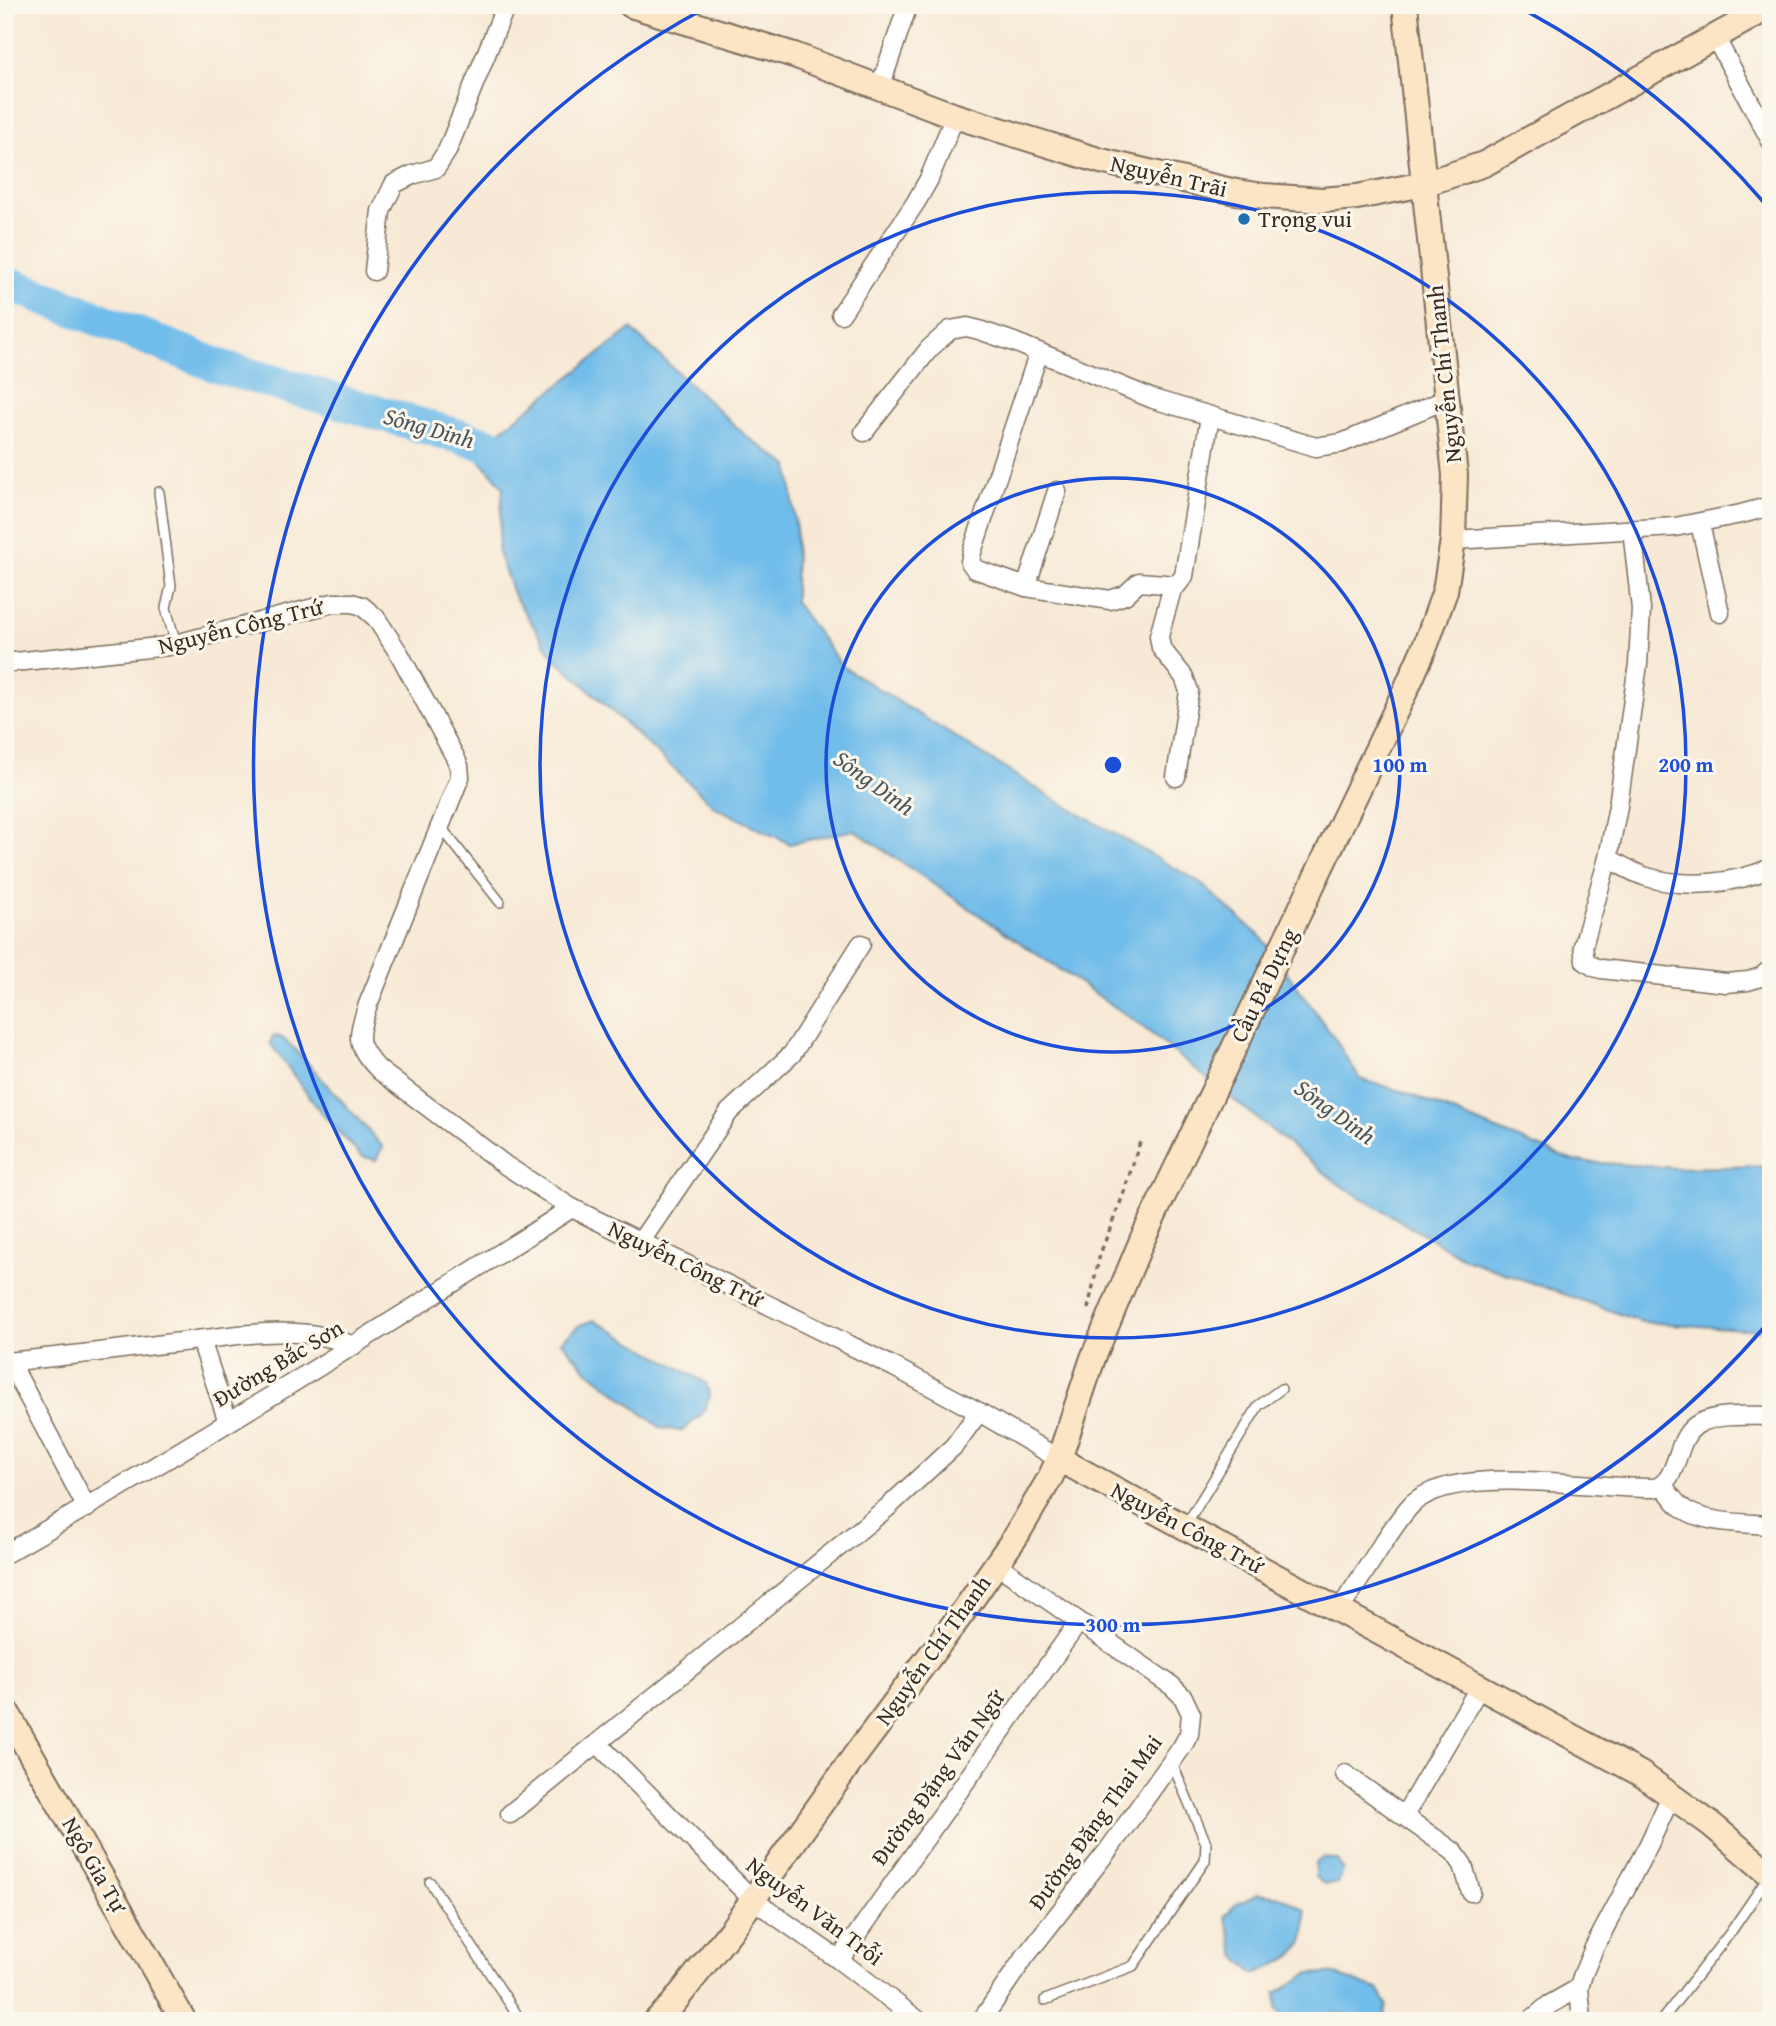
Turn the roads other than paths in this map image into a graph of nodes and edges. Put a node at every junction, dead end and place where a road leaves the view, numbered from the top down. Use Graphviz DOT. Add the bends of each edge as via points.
graph roads {
  1 [pos="506,5"];
  2 [pos="631,5"];
  3 [pos="908,5"];
  4 [pos="1405,5"];
  5 [pos="1771,6"];
  6 [pos="1715,37"];
  7 [pos="880,87"];
  8 [pos="954,116"];
  9 [pos="1771,141"];
  10 [pos="1424,184"];
  11 [pos="373,271"];
  12 [pos="841,314"];
  13 [pos="1039,352"];
  14 [pos="1447,399"];
  15 [pos="1210,416"];
  16 [pos="864,432"];
  17 [pos="1057,491"];
  18 [pos="159,492"];
  19 [pos="1771,506"];
  20 [pos="1700,523"];
  21 [pos="1632,529"];
  22 [pos="1453,540"];
  23 [pos="1173,586"];
  24 [pos="1026,587"];
  25 [pos="1720,613"];
  26 [pos="176,644"];
  27 [pos="5,663"];
  28 [pos="1385,731"];
  29 [pos="1176,777"];
  30 [pos="440,826"];
  31 [pos="1608,858"];
  32 [pos="1771,868"];
  33 [pos="500,902"];
  34 [pos="861,944"];
  35 [pos="1771,969"];
  36 [pos="572,1208"];
  37 [pos="1142,1240"];
  38 [pos="641,1241"];
  39 [pos="201,1340"];
  40 [pos="353,1346"];
  41 [pos="8,1362"];
  42 [pos="1281,1390"];
  43 [pos="979,1412"];
  44 [pos="1771,1416"];
  45 [pos="228,1422"];
  46 [pos="1059,1459"];
  47 [pos="1663,1485"];
  48 [pos="87,1508"];
  49 [pos="1771,1525"];
  50 [pos="1185,1527"];
  51 [pos="5,1554"];
  52 [pos="996,1564"];
  53 [pos="1340,1609"];
  54 [pos="1078,1623"];
  55 [pos="1479,1688"];
  56 [pos="5,1709"];
  57 [pos="598,1744"];
  58 [pos="1172,1762"];
  59 [pos="1345,1774"];
  60 [pos="1672,1794"];
  61 [pos="510,1814"];
  62 [pos="1404,1816"];
  63 [pos="1771,1875"];
  64 [pos="430,1882"];
  65 [pos="1471,1892"];
  66 [pos="752,1899"];
  67 [pos="839,1960"];
  68 [pos="1579,1987"];
  69 [pos="1045,2000"];
  70 [pos="184,2021"];
  71 [pos="521,2021"];
  72 [pos="656,2021"];
  73 [pos="919,2021"];
  74 [pos="981,2021"];
  75 [pos="1530,2021"];
  76 [pos="1582,2021"];
  77 [pos="1661,2021"];
  1 -- 11 [label="street" via="447,151 436,168 394,184 381,211"];
  2 -- 7 [label="main road, Nguyễn Trãi"];
  3 -- 7 [label="street"];
  4 -- 10 [label="main road, Nguyễn Chí Thanh"];
  5 -- 6 [label="main road, Nguyễn Trãi"];
  6 -- 9 [label="street"];
  6 -- 10 [label="main road, Nguyễn Trãi" via="1484,164"];
  7 -- 8 [label="main road, Nguyễn Trãi"];
  8 -- 10 [label="main road, Nguyễn Trãi" via="1101,161 1264,196 1331,199"];
  8 -- 12 [label="street" via="916,202"];
  10 -- 14 [label="main road, Nguyễn Chí Thanh"];
  13 -- 15 [label="street" via="1153,399"];
  13 -- 16 [label="street" via="967,327 950,330 929,349"];
  13 -- 24 [label="street" via="970,560 975,569"];
  14 -- 15 [label="street" via="1329,446 1302,444"];
  14 -- 22 [label="main road, Nguyễn Chí Thanh" via="1455,475"];
  15 -- 23 [label="street" via="1184,576"];
  17 -- 24 [label="street"];
  18 -- 26 [label="lane" via="171,586 166,608"];
  19 -- 20 [label="street"];
  20 -- 21 [label="street"];
  20 -- 25 [label="street"];
  21 -- 22 [label="street"];
  21 -- 31 [label="street" via="1641,633"];
  22 -- 28 [label="main road, Nguyễn Chí Thanh" via="1439,612"];
  23 -- 24 [label="street" via="1139,582 1125,595 1110,600"];
  23 -- 29 [label="street" via="1159,636 1161,648 1189,691"];
  26 -- 27 [label="street, Nguyễn Công Trứ"];
  26 -- 30 [label="street, Nguyễn Công Trứ" via="332,603 352,603 369,611 400,655 459,766 458,786"];
  28 -- 37 [label="main road, Cầu Đá Dựng"];
  30 -- 33 [label="lane"];
  30 -- 36 [label="street, Nguyễn Công Trứ" via="366,1007 360,1046 379,1070 505,1165"];
  31 -- 32 [label="street" via="1643,876 1670,882 1720,882"];
  31 -- 35 [label="street" via="1583,946 1589,964 1726,982 1748,981"];
  34 -- 38 [label="street" via="792,1054 729,1112"];
  36 -- 38 [label="street, Nguyễn Công Trứ"];
  36 -- 40 [label="street, Đường Bắc Sơn"];
  37 -- 46 [label="main road, Nguyễn Chí Thanh" via="1086,1353"];
  38 -- 43 [label="street, Nguyễn Công Trứ"];
  39 -- 40 [label="street" via="320,1334"];
  39 -- 41 [label="street"];
  39 -- 45 [label="street"];
  40 -- 45 [label="street, Đường Bắc Sơn"];
  41 -- 48 [label="street"];
  42 -- 50 [label="lane" via="1259,1405"];
  43 -- 46 [label="street, Nguyễn Công Trứ"];
  43 -- 57 [label="street" via="954,1447 922,1478"];
  44 -- 47 [label="street" via="1698,1423 1682,1440"];
  45 -- 48 [label="street, Đường Bắc Sơn"];
  46 -- 50 [label="main road, Nguyễn Công Trứ"];
  46 -- 52 [label="main road, Nguyễn Chí Thanh"];
  47 -- 49 [label="street" via="1681,1508 1694,1514"];
  47 -- 53 [label="street" via="1639,1488 1547,1480 1437,1489 1413,1503 1400,1518"];
  48 -- 51 [label="street, Đường Bắc Sơn"];
  50 -- 53 [label="main road, Nguyễn Công Trứ"];
  52 -- 54 [label="street, Đường Đặng Thai Mai"];
  52 -- 66 [label="main road, Nguyễn Chí Thanh"];
  53 -- 55 [label="main road, Nguyễn Công Trứ"];
  54 -- 58 [label="street, Đường Đặng Thai Mai" via="1147,1667 1189,1707 1192,1723"];
  54 -- 67 [label="street, Đường Đặng Văn Ngữ"];
  55 -- 60 [label="main road, Nguyễn Công Trứ"];
  55 -- 62 [label="street"];
  56 -- 70 [label="main road, Ngô Gia Tự"];
  57 -- 61 [label="street"];
  57 -- 66 [label="street, Nguyễn Văn Trỗi"];
  58 -- 69 [label="lane" via="1206,1843 1205,1861 1133,1966"];
  58 -- 74 [label="street, Đường Đặng Thai Mai"];
  59 -- 62 [label="street"];
  60 -- 63 [label="main road, Nguyễn Công Trứ"];
  60 -- 68 [label="street"];
  62 -- 65 [label="street" via="1460,1858"];
  63 -- 77 [label="lane"];
  64 -- 71 [label="lane"];
  66 -- 67 [label="street, Nguyễn Văn Trỗi"];
  66 -- 72 [label="main road, Nguyễn Chí Thanh"];
  67 -- 73 [label="street, Nguyễn Văn Trỗi"];
  68 -- 75 [label="street"];
  68 -- 76 [label="street"];
}
